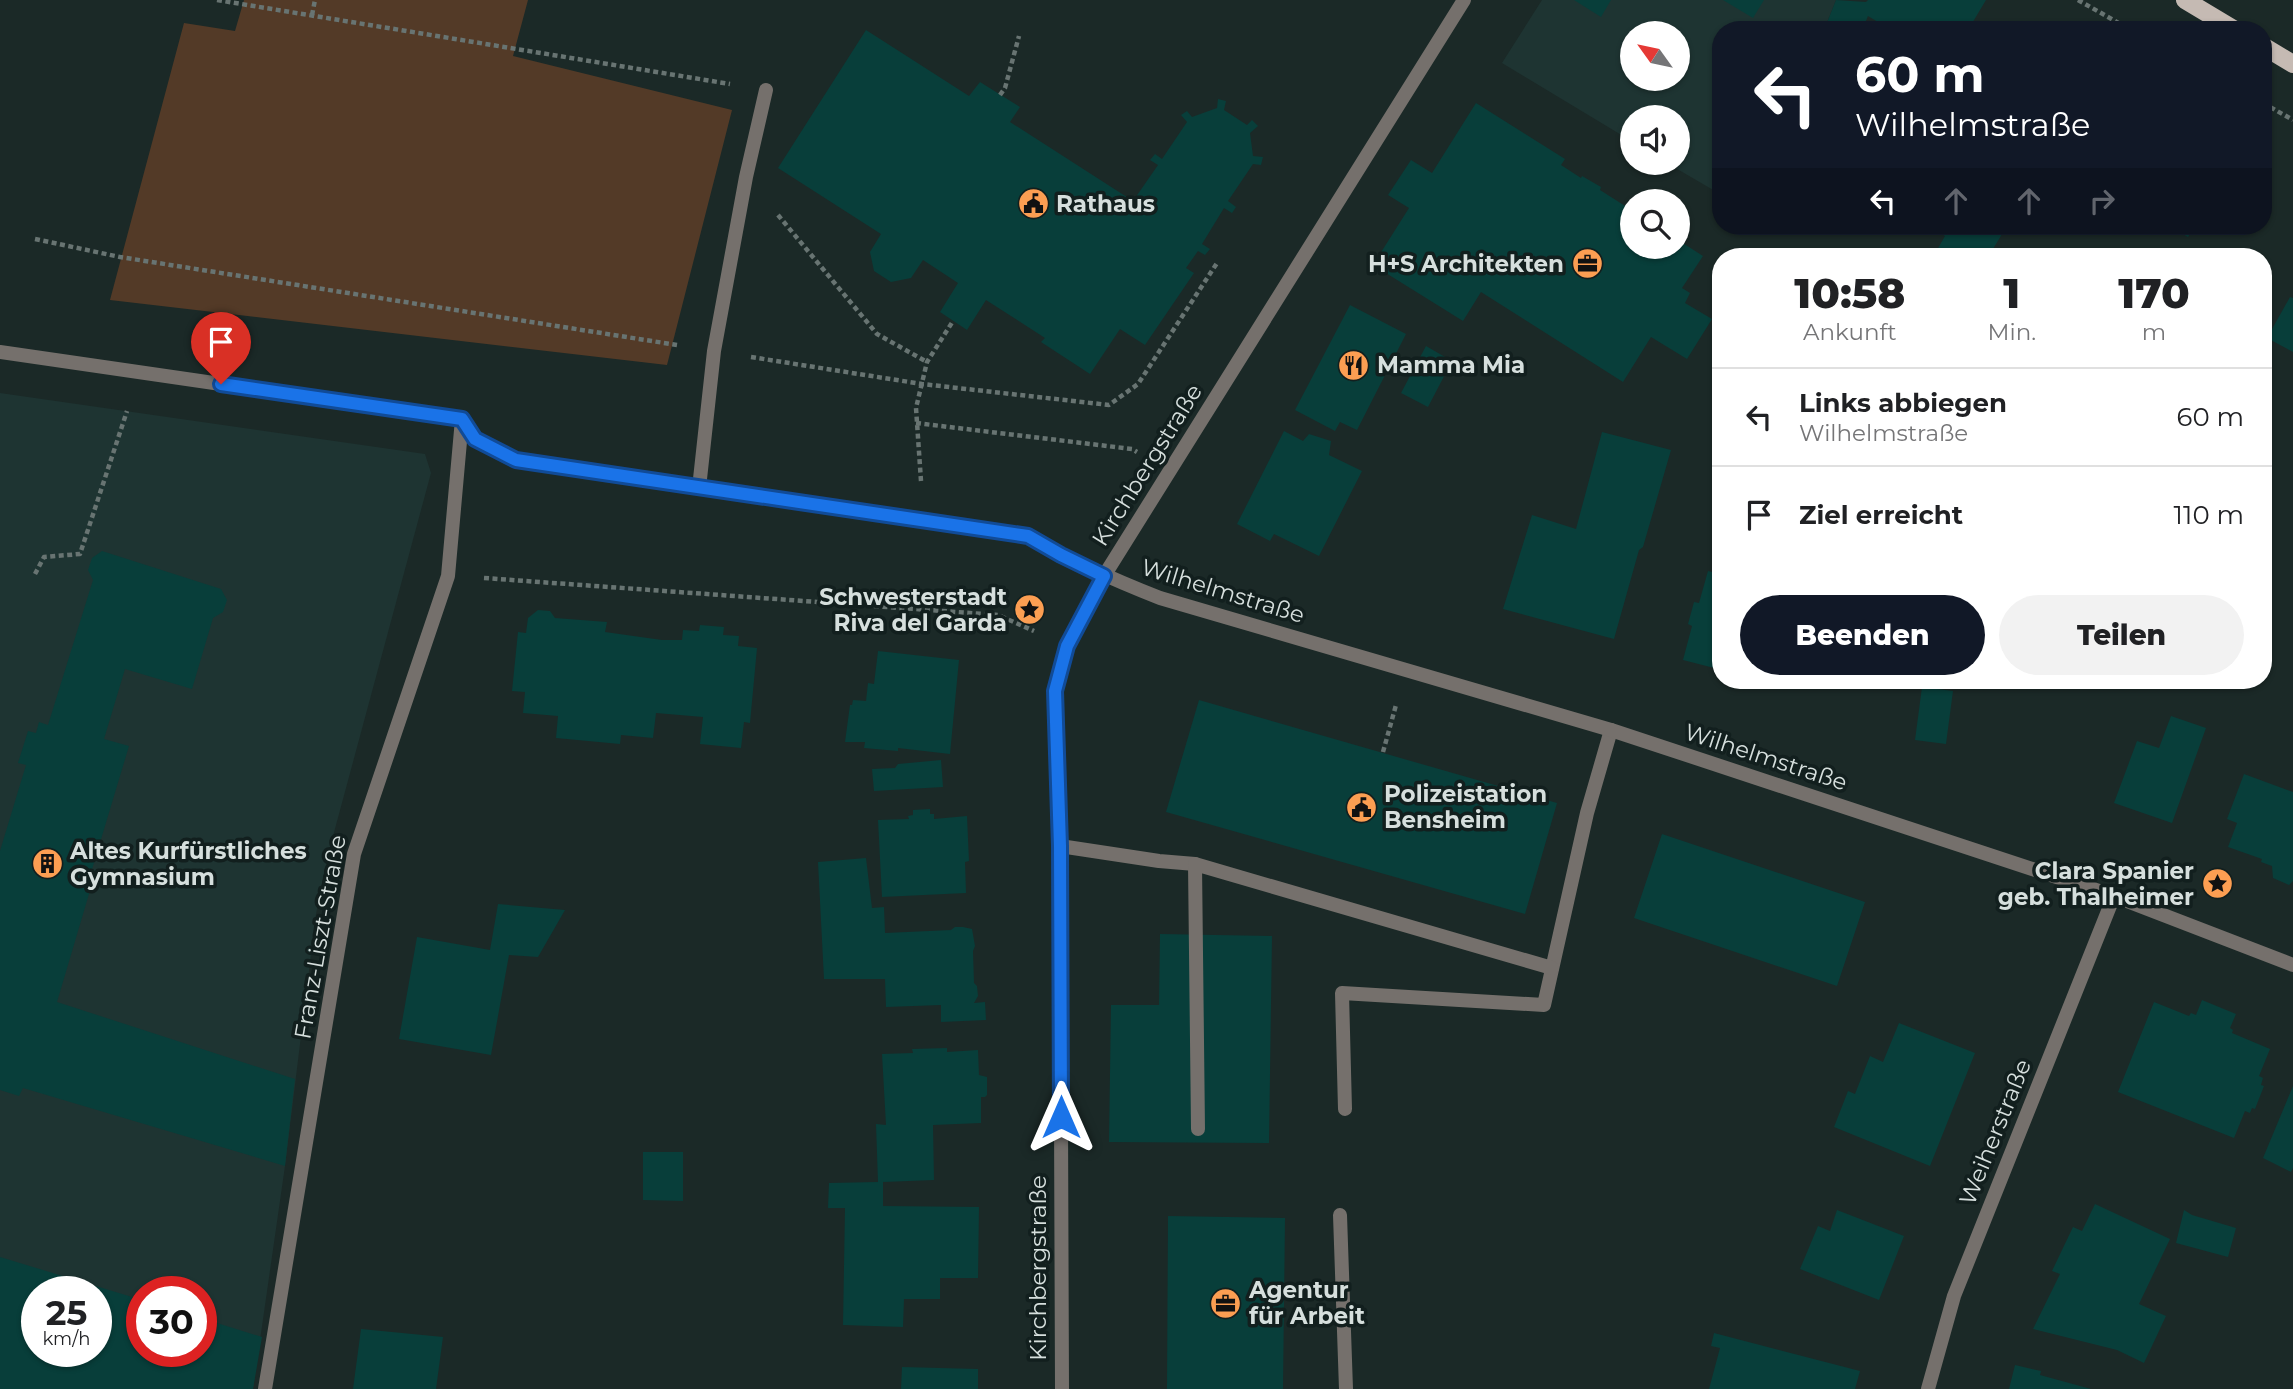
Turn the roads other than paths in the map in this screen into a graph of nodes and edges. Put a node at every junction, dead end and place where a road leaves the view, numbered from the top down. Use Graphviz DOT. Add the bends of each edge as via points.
graph roads {
  1 [pos="1464,0"];
  2 [pos="2185,0"];
  3 [pos="2220,21"];
  4 [pos="2272,51"];
  5 [pos="2293,64"];
  6 [pos="766,90"];
  7 [pos="0,352"];
  8 [pos="462,419"];
  9 [pos="699,488"];
  10 [pos="1104,576"];
  11 [pos="1611,730"];
  12 [pos="1060,846"];
  13 [pos="1195,864"];
  14 [pos="2113,896"];
  15 [pos="2293,965"];
  16 [pos="1552,968"];
  17 [pos="1345,1109"];
  18 [pos="1198,1129"];
  19 [pos="1340,1215"];
  20 [pos="265,1389"];
  21 [pos="1062,1389"];
  22 [pos="1346,1389"];
  23 [pos="1928,1389"];
  1 -- 10 [label="street, Kirchbergstraße"];
  2 -- 3 [label="main road"];
  4 -- 5 [label="main road"];
  6 -- 9 [label="street" via="714,351"];
  7 -- 8 [label="street"];
  8 -- 9 [label="street, Wilhelmstraße" via="475,439 516,460"];
  8 -- 20 [label="street, Franz-Liszt-Straße" via="448,576 355,854"];
  9 -- 10 [label="street, Wilhelmstraße" via="1028,536"];
  10 -- 11 [label="street, Wilhelmstraße" via="1160,598"];
  10 -- 12 [label="street, Kirchbergstraße" via="1067,646 1055,691"];
  11 -- 14 [label="street, Wilhelmstraße"];
  11 -- 16 [label="street"];
  12 -- 13 [label="street"];
  12 -- 21 [label="street, Kirchbergstraße"];
  13 -- 16 [label="street"];
  13 -- 18 [label="street"];
  14 -- 15 [label="street, Wilhelmstraße"];
  14 -- 23 [label="street, Weiherstraße" via="1954,1296"];
  16 -- 17 [label="street" via="1544,1005 1342,993"];
  19 -- 22 [label="street"];
}
